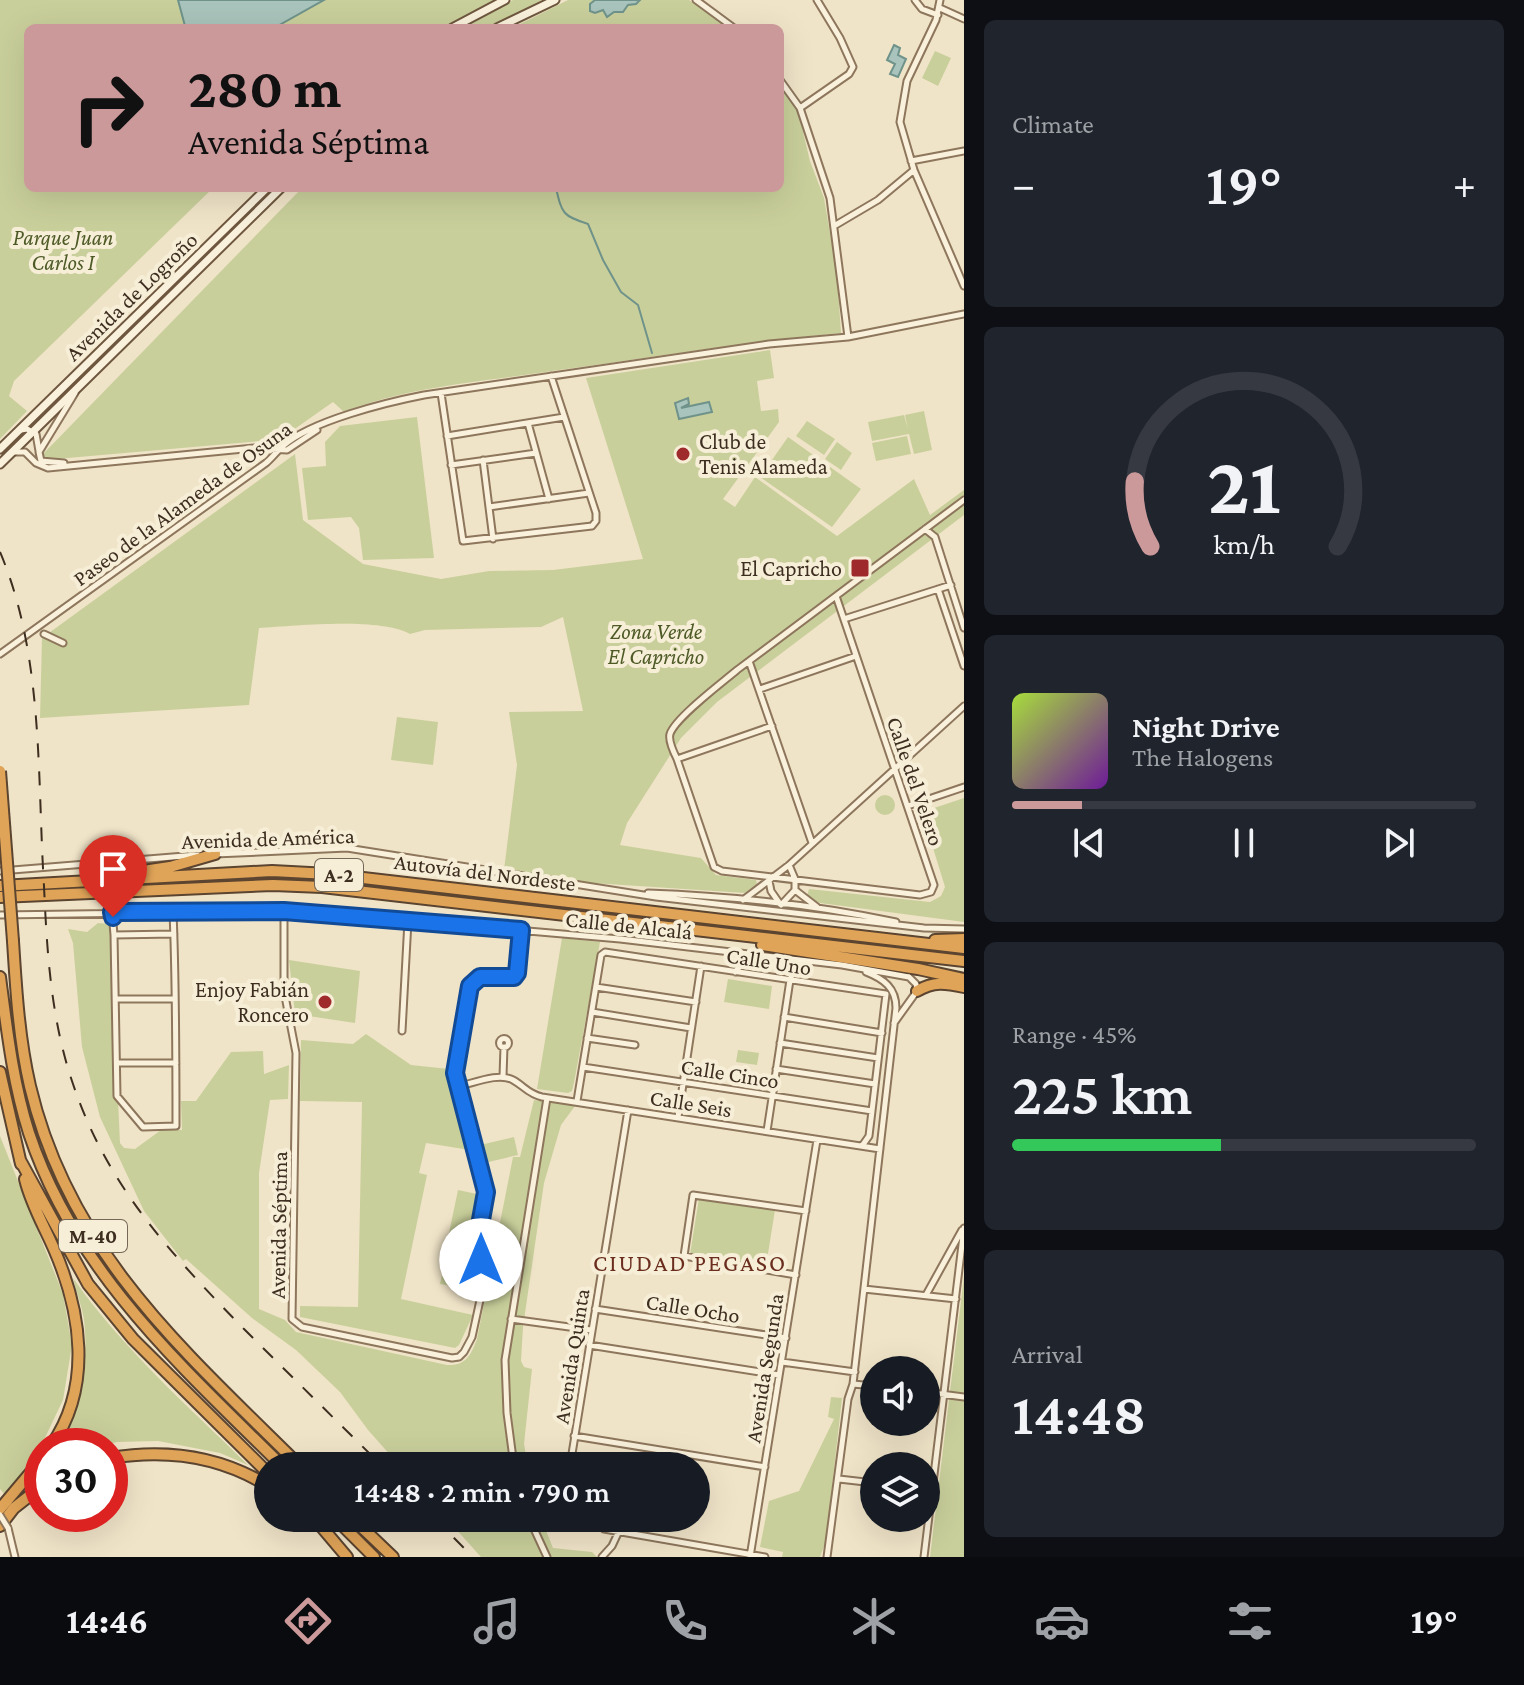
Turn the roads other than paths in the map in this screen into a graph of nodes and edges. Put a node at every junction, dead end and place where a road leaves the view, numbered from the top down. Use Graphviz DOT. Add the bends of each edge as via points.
graph roads {
  1 [pos="505,0"];
  2 [pos="547,0"];
  3 [pos="555,0"];
  4 [pos="696,0"];
  5 [pos="817,0"];
  6 [pos="915,0"];
  7 [pos="940,0"];
  8 [pos="534,11"];
  9 [pos="939,11"];
  10 [pos="964,19"];
  11 [pos="460,24"];
  12 [pos="506,24"];
  13 [pos="729,24"];
  14 [pos="784,86"];
  15 [pos="800,108"];
  16 [pos="964,151"];
  17 [pos="911,161"];
  18 [pos="914,170"];
  19 [pos="263,192"];
  20 [pos="277,192"];
  21 [pos="834,226"];
  22 [pos="964,286"];
  23 [pos="964,314"];
  24 [pos="848,337"];
  25 [pos="551,376"];
  26 [pos="78,386"];
  27 [pos="441,393"];
  28 [pos="564,417"];
  29 [pos="528,423"];
  30 [pos="321,426"];
  31 [pos="20,430"];
  32 [pos="33,431"];
  33 [pos="306,433"];
  34 [pos="447,436"];
  35 [pos="254,448"];
  36 [pos="0,449"];
  37 [pos="279,451"];
  38 [pos="11,452"];
  39 [pos="39,452"];
  40 [pos="536,453"];
  41 [pos="483,460"];
  42 [pos="81,463"];
  43 [pos="0,464"];
  44 [pos="451,465"];
  45 [pos="589,493"];
  46 [pos="549,499"];
  47 [pos="964,500"];
  48 [pos="489,507"];
  49 [pos="925,529"];
  50 [pos="493,539"];
  51 [pos="951,585"];
  52 [pos="938,589"];
  53 [pos="836,596"];
  54 [pos="844,619"];
  55 [pos="964,628"];
  56 [pos="44,634"];
  57 [pos="63,643"];
  58 [pos="0,654"];
  59 [pos="856,656"];
  60 [pos="749,661"];
  61 [pos="964,666"];
  62 [pos="760,689"];
  63 [pos="964,706"];
  64 [pos="772,726"];
  65 [pos="677,759"];
  66 [pos="895,768"];
  67 [pos="0,771"];
  68 [pos="964,787"];
  69 [pos="908,807"];
  70 [pos="812,843"];
  71 [pos="215,854"];
  72 [pos="789,865"];
  73 [pos="0,871"];
  74 [pos="771,879"];
  75 [pos="795,879"];
  76 [pos="103,880"];
  77 [pos="0,886"];
  78 [pos="795,890"];
  79 [pos="629,893"];
  80 [pos="5,896"];
  81 [pos="743,901"];
  82 [pos="484,905"];
  83 [pos="781,905"];
  84 [pos="766,910"];
  85 [pos="284,911"];
  86 [pos="829,911"];
  87 [pos="112,912"];
  88 [pos="173,912"];
  89 [pos="0,915"];
  90 [pos="806,915"];
  91 [pos="408,921"];
  92 [pos="924,928"];
  93 [pos="964,929"];
  94 [pos="521,930"];
  95 [pos="174,934"];
  96 [pos="114,935"];
  97 [pos="964,939"];
  98 [pos="918,942"];
  99 [pos="964,948"];
  100 [pos="736,953"];
  101 [pos="798,960"];
  102 [pos="964,961"];
  103 [pos="842,965"];
  104 [pos="701,966"];
  105 [pos="733,972"];
  106 [pos="0,977"];
  107 [pos="909,977"];
  108 [pos="964,979"];
  109 [pos="790,980"];
  110 [pos="596,987"];
  111 [pos="964,987"];
  112 [pos="894,994"];
  113 [pos="914,995"];
  114 [pos="116,999"];
  115 [pos="175,999"];
  116 [pos="696,1002"];
  117 [pos="592,1012"];
  118 [pos="784,1017"];
  119 [pos="894,1024"];
  120 [pos="691,1028"];
  121 [pos="402,1031"];
  122 [pos="882,1033"];
  123 [pos="587,1038"];
  124 [pos="780,1043"];
  125 [pos="635,1045"];
  126 [pos="504,1047"];
  127 [pos="878,1058"];
  128 [pos="117,1063"];
  129 [pos="176,1063"];
  130 [pos="583,1067"];
  131 [pos="776,1069"];
  132 [pos="0,1072"];
  133 [pos="503,1076"];
  134 [pos="683,1082"];
  135 [pos="875,1084"];
  136 [pos="460,1086"];
  137 [pos="772,1096"];
  138 [pos="547,1098"];
  139 [pos="577,1101"];
  140 [pos="628,1110"];
  141 [pos="872,1111"];
  142 [pos="678,1117"];
  143 [pos="767,1131"];
  144 [pos="817,1140"];
  145 [pos="862,1146"];
  146 [pos="880,1149"];
  147 [pos="20,1160"];
  148 [pos="806,1211"];
  149 [pos="964,1228"];
  150 [pos="947,1254"];
  151 [pos="961,1258"];
  152 [pos="796,1275"];
  153 [pos="864,1289"];
  154 [pos="926,1295"];
  155 [pos="956,1299"];
  156 [pos="595,1309"];
  157 [pos="511,1319"];
  158 [pos="591,1330"];
  159 [pos="786,1338"];
  160 [pos="589,1345"];
  161 [pos="782,1362"];
  162 [pos="855,1372"];
  163 [pos="779,1375"];
  164 [pos="853,1384"];
  165 [pos="860,1385"];
  166 [pos="940,1394"];
  167 [pos="943,1394"];
  168 [pos="964,1397"];
  169 [pos="60,1428"];
  170 [pos="574,1436"];
  171 [pos="268,1452"];
  172 [pos="286,1452"];
  173 [pos="512,1452"];
  174 [pos="572,1452"];
  175 [pos="934,1452"];
  176 [pos="128,1456"];
  177 [pos="254,1459"];
  178 [pos="765,1467"];
  179 [pos="254,1479"];
  180 [pos="839,1479"];
  181 [pos="860,1481"];
  182 [pos="24,1482"];
  183 [pos="24,1500"];
  184 [pos="0,1512"];
  185 [pos="4,1527"];
  186 [pos="326,1532"];
  187 [pos="349,1532"];
  188 [pos="366,1532"];
  189 [pos="535,1532"];
  190 [pos="619,1532"];
  191 [pos="624,1532"];
  192 [pos="926,1532"];
  193 [pos="750,1555"];
  194 [pos="15,1557"];
  195 [pos="347,1557"];
  196 [pos="374,1557"];
  197 [pos="392,1557"];
  198 [pos="547,1557"];
  199 [pos="602,1557"];
  200 [pos="765,1557"];
  201 [pos="827,1557"];
  202 [pos="924,1557"];
  1 -- 11 [label="main road"];
  2 -- 8 [label="main road"];
  3 -- 8 [label="main road"];
  4 -- 13 [label="street"];
  5 -- 15 [label="street" via="853,67"];
  6 -- 9 [label="street" via="922,9"];
  7 -- 9 [label="street"];
  8 -- 12 [label="main road"];
  9 -- 10 [label="street"];
  9 -- 17 [label="street" via="902,100 900,122"];
  14 -- 15 [label="street"];
  15 -- 21 [label="street"];
  16 -- 17 [label="street"];
  17 -- 18 [label="street"];
  18 -- 21 [label="street"];
  18 -- 22 [label="street"];
  19 -- 31 [label="main road, Avenida de Logroño"];
  20 -- 26 [label="main road, Avenida de Logroño"];
  21 -- 24 [label="street"];
  23 -- 24 [label="street, Paseo de la Alameda de Osuna"];
  24 -- 25 [label="street, Paseo de la Alameda de Osuna"];
  25 -- 27 [label="street, Paseo de la Alameda de Osuna"];
  25 -- 28 [label="street"];
  26 -- 32 [label="main road, Avenida de Logroño"];
  26 -- 39 [label="street, Avenida de Logroño"];
  27 -- 30 [label="street, Paseo de la Alameda de Osuna" via="389,403"];
  27 -- 34 [label="street"];
  28 -- 29 [label="street"];
  28 -- 45 [label="street"];
  29 -- 34 [label="street"];
  29 -- 40 [label="street"];
  30 -- 33 [label="street, Paseo de la Alameda de Osuna"];
  30 -- 37 [label="street"];
  31 -- 32 [label="street"];
  31 -- 36 [label="main road, Avenida de Logroño"];
  32 -- 38 [label="main road, Avenida de Logroño"];
  32 -- 39 [label="street"];
  33 -- 35 [label="street"];
  33 -- 37 [label="street, Paseo de la Alameda de Osuna"];
  34 -- 44 [label="street"];
  35 -- 37 [label="street"];
  35 -- 42 [label="street"];
  37 -- 58 [label="street, Paseo de la Alameda de Osuna"];
  38 -- 42 [label="street" via="29,455 48,468"];
  38 -- 43 [label="main road, Avenida de Logroño"];
  39 -- 42 [label="street" via="44,462"];
  40 -- 41 [label="street"];
  40 -- 46 [label="street"];
  41 -- 44 [label="street"];
  41 -- 48 [label="street"];
  44 -- 50 [label="street" via="463,541"];
  45 -- 46 [label="street"];
  45 -- 50 [label="street" via="596,513 592,526"];
  46 -- 48 [label="street"];
  47 -- 49 [label="street"];
  48 -- 50 [label="street"];
  49 -- 51 [label="street" via="935,537"];
  49 -- 53 [label="street"];
  51 -- 52 [label="street"];
  51 -- 55 [label="street"];
  52 -- 54 [label="street"];
  52 -- 61 [label="street"];
  53 -- 54 [label="street, Calle del Velero"];
  53 -- 60 [label="street"];
  54 -- 59 [label="street, Calle del Velero"];
  56 -- 57 [label="street"];
  59 -- 62 [label="street"];
  59 -- 66 [label="street, Calle del Velero"];
  60 -- 62 [label="street"];
  60 -- 65 [label="street" via="671,732"];
  62 -- 64 [label="street"];
  63 -- 66 [label="street"];
  64 -- 65 [label="street"];
  64 -- 70 [label="street"];
  65 -- 74 [label="street, Calle del Velero" via="712,865"];
  66 -- 69 [label="street, Calle del Velero"];
  66 -- 70 [label="street"];
  67 -- 80 [label="highway, M-40, bridge"];
  68 -- 69 [label="street"];
  69 -- 75 [label="street, Calle del Velero" via="934,885 931,892"];
  70 -- 72 [label="street"];
  71 -- 73 [label="street, Avenida de América"];
  71 -- 76 [label="highway"];
  71 -- 79 [label="street, Avenida de América" via="347,848"];
  72 -- 74 [label="street"];
  72 -- 75 [label="street"];
  74 -- 75 [label="street, Calle del Velero"];
  74 -- 81 [label="street"];
  74 -- 83 [label="street" via="771,891"];
  75 -- 78 [label="street"];
  76 -- 77 [label="highway, Autovía del Nordeste / A-2"];
  76 -- 98 [label="highway, Autovía del Nordeste / A-2" via="272,871 329,874"];
  78 -- 83 [label="street"];
  78 -- 86 [label="street"];
  79 -- 81 [label="street, Avenida de América"];
  79 -- 84 [label="street, Avenida de América"];
  80 -- 82 [label="highway, Autovía del Nordeste / A-2" via="273,885"];
  80 -- 172 [label="highway, M-40, bridge" via="30,1086 70,1197 114,1269 155,1321"];
  81 -- 83 [label="street, Avenida de América"];
  82 -- 102 [label="highway, Autovía del Nordeste / A-2"];
  82 -- 108 [label="highway" via="500,913 777,947"];
  83 -- 84 [label="street"];
  83 -- 86 [label="street, Avenida de América"];
  83 -- 90 [label="street"];
  84 -- 90 [label="street, Avenida de América"];
  85 -- 88 [label="street, Calle de Alcalá"];
  85 -- 91 [label="street, Calle de Alcalá"];
  85 -- 136 [label="street, Avenida Séptima" via="284,991 296,1053 292,1319 298,1325 446,1357 464,1352 485,1277 477,1242 486,1192"];
  86 -- 92 [label="street, Avenida de América"];
  87 -- 88 [label="street, Calle de Alcalá"];
  87 -- 89 [label="street, Calle de Alcalá"];
  87 -- 96 [label="street"];
  88 -- 95 [label="street"];
  90 -- 92 [label="street, Avenida de América"];
  91 -- 94 [label="street, Calle de Alcalá"];
  91 -- 121 [label="street"];
  92 -- 93 [label="street, Avenida de América"];
  94 -- 100 [label="street, Calle de Alcalá"];
  94 -- 136 [label="street, Avenida Séptima" via="514,977 480,977 470,986 455,1073"];
  95 -- 96 [label="street"];
  95 -- 115 [label="street"];
  96 -- 114 [label="street"];
  97 -- 98 [label="highway"];
  98 -- 99 [label="highway, Autovía del Nordeste / A-2"];
  100 -- 101 [label="street, Calle de Alcalá"];
  100 -- 105 [label="street" via="744,962"];
  101 -- 103 [label="street, Calle de Alcalá"];
  101 -- 109 [label="street"];
  103 -- 107 [label="street, Calle de Alcalá"];
  103 -- 112 [label="street, Calle de Alcalá" via="884,980"];
  104 -- 105 [label="street, Calle Uno"];
  104 -- 110 [label="street, Calle Uno" via="609,951 601,955"];
  104 -- 116 [label="street"];
  105 -- 109 [label="street, Calle Uno"];
  106 -- 171 [label="highway, M-40" via="29,1133 78,1238 147,1330"];
  107 -- 112 [label="street" via="896,980"];
  107 -- 113 [label="street" via="916,984"];
  109 -- 118 [label="street"];
  109 -- 122 [label="street, Calle Uno" via="886,994"];
  110 -- 116 [label="street"];
  110 -- 117 [label="street"];
  111 -- 113 [label="highway" via="929,984"];
  112 -- 113 [label="street" via="905,1000"];
  112 -- 119 [label="street"];
  113 -- 119 [label="street"];
  114 -- 115 [label="street"];
  114 -- 128 [label="street"];
  115 -- 129 [label="street"];
  116 -- 120 [label="street"];
  117 -- 120 [label="street"];
  117 -- 123 [label="street"];
  118 -- 122 [label="street"];
  118 -- 124 [label="street"];
  119 -- 146 [label="street"];
  120 -- 134 [label="street"];
  122 -- 127 [label="street"];
  123 -- 125 [label="street"];
  123 -- 130 [label="street"];
  124 -- 127 [label="street"];
  124 -- 131 [label="street"];
  126 -- 133 [label="street"];
  127 -- 135 [label="street"];
  128 -- 129 [label="street"];
  128 -- 129 [label="street" via="117,1096 143,1127 176,1126"];
  130 -- 134 [label="street, Calle Cinco"];
  130 -- 139 [label="street"];
  131 -- 135 [label="street"];
  131 -- 137 [label="street"];
  132 -- 147 [label="highway"];
  133 -- 136 [label="street"];
  133 -- 138 [label="street, Calle Seis" via="526,1092"];
  134 -- 137 [label="street, Calle Cinco"];
  134 -- 142 [label="street"];
  135 -- 141 [label="street"];
  137 -- 141 [label="street, Calle Cinco"];
  137 -- 143 [label="street"];
  138 -- 139 [label="street, Calle Seis"];
  138 -- 157 [label="street"];
  139 -- 140 [label="street, Calle Seis"];
  140 -- 142 [label="street, Calle Seis"];
  140 -- 156 [label="street, Avenida Quinta"];
  141 -- 145 [label="street"];
  142 -- 143 [label="street, Calle Seis"];
  143 -- 144 [label="street, Calle Seis"];
  144 -- 145 [label="street, Calle Seis"];
  144 -- 148 [label="street, Avenida Segunda"];
  145 -- 146 [label="street, Calle Seis"];
  146 -- 153 [label="street"];
  147 -- 169 [label="highway" via="77,1317 79,1360 73,1400"];
  147 -- 177 [label="highway" via="88,1284 144,1351"];
  148 -- 152 [label="street, Avenida Segunda"];
  148 -- 152 [label="street" via="693,1195 684,1256"];
  149 -- 150 [label="street"];
  149 -- 151 [label="street"];
  150 -- 151 [label="street"];
  150 -- 154 [label="street"];
  151 -- 155 [label="street"];
  152 -- 159 [label="street, Avenida Segunda"];
  153 -- 154 [label="street"];
  153 -- 162 [label="street"];
  154 -- 155 [label="street"];
  155 -- 167 [label="street"];
  156 -- 158 [label="street, Avenida Quinta"];
  156 -- 159 [label="street, Calle Ocho"];
  157 -- 158 [label="street"];
  157 -- 173 [label="street" via="505,1384"];
  158 -- 160 [label="street, Avenida Quinta"];
  159 -- 161 [label="street, Avenida Segunda"];
  160 -- 163 [label="street"];
  160 -- 170 [label="street, Avenida Quinta"];
  161 -- 162 [label="street"];
  161 -- 163 [label="street, Avenida Segunda"];
  162 -- 164 [label="street"];
  163 -- 178 [label="street, Avenida Segunda"];
  164 -- 165 [label="street"];
  164 -- 180 [label="street"];
  166 -- 167 [label="street"];
  167 -- 168 [label="street"];
  167 -- 175 [label="street"];
  170 -- 174 [label="street, Avenida Quinta"];
  170 -- 178 [label="street"];
  176 -- 179 [label="highway" via="190,1456"];
  178 -- 193 [label="street, Avenida Segunda"];
  180 -- 181 [label="street"];
  180 -- 201 [label="street"];
  182 -- 184 [label="highway"];
  183 -- 185 [label="highway"];
  184 -- 185 [label="street, bridge"];
  185 -- 194 [label="street"];
  186 -- 195 [label="highway"];
  187 -- 196 [label="highway"];
  188 -- 197 [label="highway"];
  189 -- 198 [label="street"];
  190 -- 199 [label="street"];
  191 -- 193 [label="street"];
  192 -- 202 [label="street"];
  193 -- 200 [label="street"];
}
